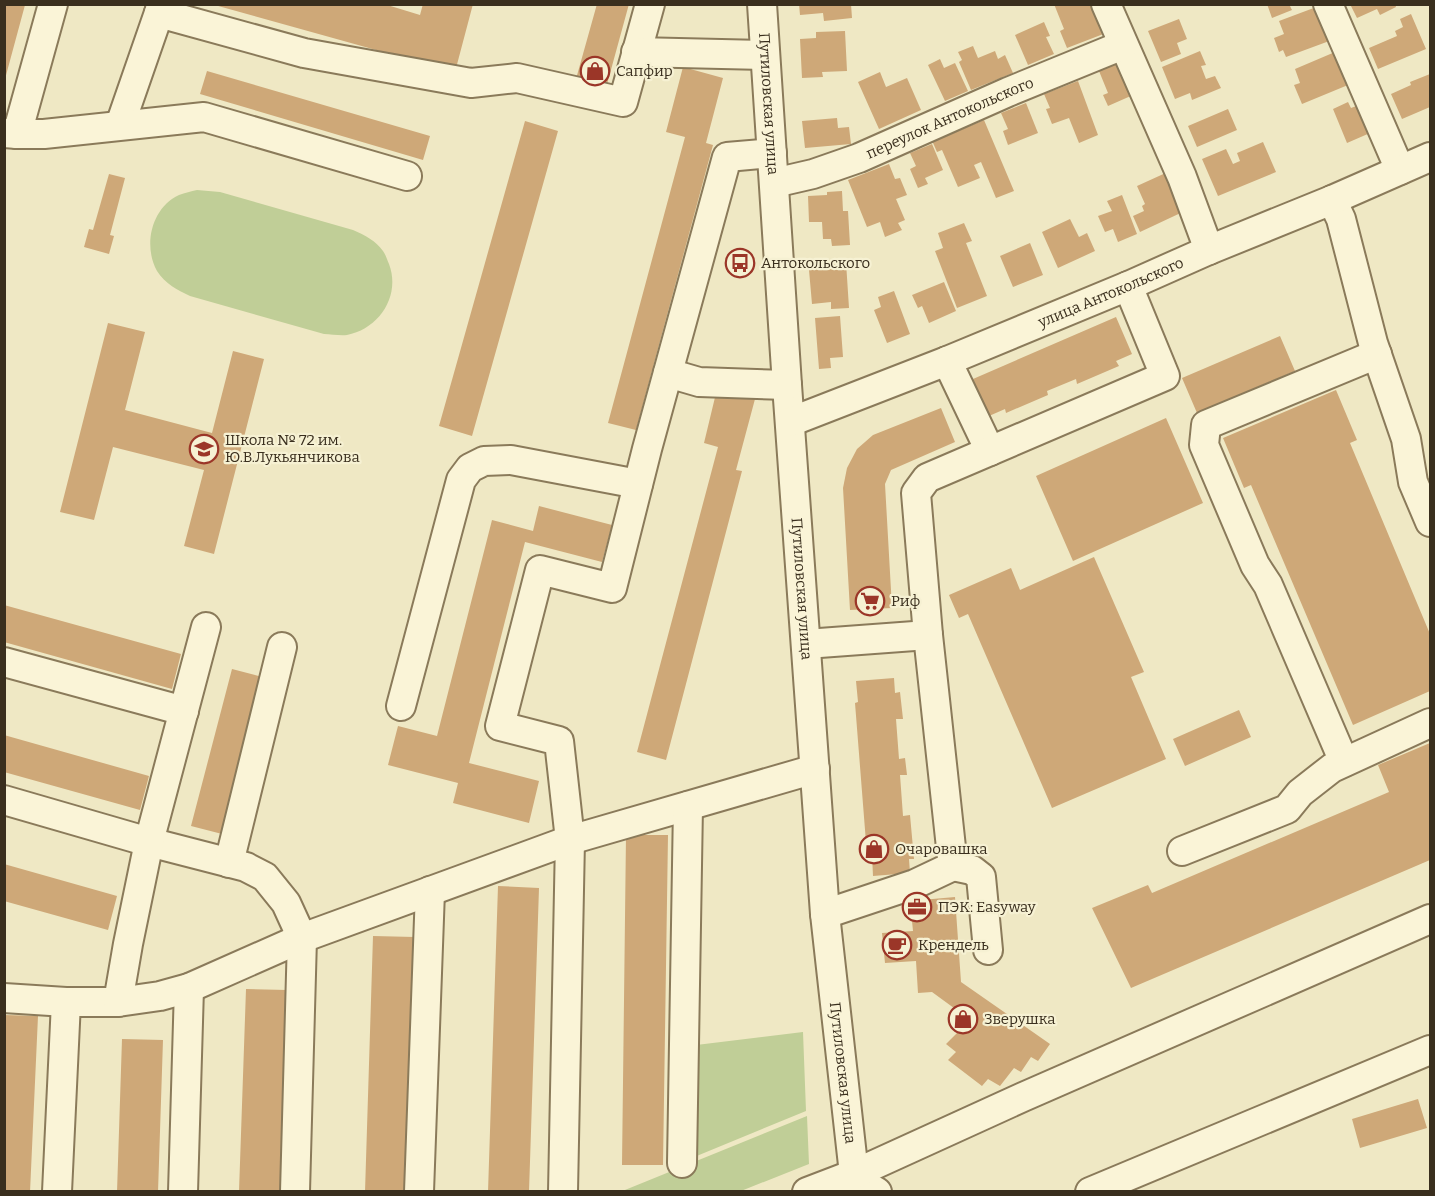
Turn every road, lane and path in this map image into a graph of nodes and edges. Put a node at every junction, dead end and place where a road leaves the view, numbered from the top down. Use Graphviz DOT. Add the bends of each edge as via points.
graph roads {
  1 [pos="53,4"];
  2 [pos="650,4"];
  3 [pos="762,4"];
  4 [pos="1106,4"];
  5 [pos="1328,4"];
  6 [pos="160,9"];
  7 [pos="1123,45"];
  8 [pos="636,52"];
  9 [pos="765,55"];
  10 [pos="120,125"];
  11 [pos="11,134"];
  12 [pos="772,153"];
  13 [pos="1431,157"];
  14 [pos="1400,170"];
  15 [pos="407,176"];
  16 [pos="774,183"];
  17 [pos="1332,200"];
  18 [pos="1209,250"];
  19 [pos="1128,286"];
  20 [pos="1377,354"];
  21 [pos="947,361"];
  22 [pos="668,373"];
  23 [pos="787,385"];
  24 [pos="790,422"];
  25 [pos="990,451"];
  26 [pos="638,484"];
  27 [pos="1431,522"];
  28 [pos="206,627"];
  29 [pos="928,635"];
  30 [pos="806,644"];
  31 [pos="282,647"];
  32 [pos="4,663"];
  33 [pos="401,706"];
  34 [pos="184,711"];
  35 [pos="1431,723"];
  36 [pos="1344,762"];
  37 [pos="815,769"];
  38 [pos="4,800"];
  39 [pos="688,806"];
  40 [pos="570,840"];
  41 [pos="149,843"];
  42 [pos="1182,851"];
  43 [pos="229,863"];
  44 [pos="953,866"];
  45 [pos="430,891"];
  46 [pos="825,914"];
  47 [pos="1431,919"];
  48 [pos="302,938"];
  49 [pos="987,950"];
  50 [pos="189,988"];
  51 [pos="4,998"];
  52 [pos="66,1002"];
  53 [pos="117,1002"];
  54 [pos="1431,1050"];
  55 [pos="682,1163"];
  56 [pos="854,1174"];
  57 [pos="57,1191"];
  58 [pos="183,1191"];
  59 [pos="295,1191"];
  60 [pos="419,1191"];
  61 [pos="563,1191"];
  62 [pos="807,1191"];
  63 [pos="877,1191"];
  64 [pos="1090,1191"];
  1 -- 11 [label="street"];
  2 -- 8 [label="street"];
  3 -- 9 [label="street, Путиловская улица"];
  4 -- 7 [label="street"];
  5 -- 14 [label="street"];
  6 -- 8 [label="street" via="304,53 471,84 517,78 623,102"];
  6 -- 10 [label="street"];
  7 -- 16 [label="street, переулок Антокольского" via="859,158"];
  7 -- 18 [label="street" via="1182,177"];
  8 -- 9 [label="street"];
  9 -- 12 [label="street, Путиловская улица"];
  10 -- 11 [label="street"];
  10 -- 15 [label="street" via="204,117"];
  12 -- 16 [label="street, Путиловская улица"];
  12 -- 22 [label="street" via="727,157"];
  13 -- 14 [label="street, улица Антокольского"];
  14 -- 17 [label="street, улица Антокольского"];
  16 -- 23 [label="street, Путиловская улица"];
  17 -- 18 [label="street, улица Антокольского"];
  17 -- 20 [label="street" via="1341,219"];
  18 -- 19 [label="street, улица Антокольского"];
  19 -- 21 [label="street, улица Антокольского"];
  19 -- 25 [label="street" via="1165,376"];
  20 -- 27 [label="street" via="1406,440 1413,482"];
  20 -- 36 [label="street" via="1206,425 1204,445"];
  21 -- 24 [label="street, улица Антокольского"];
  21 -- 25 [label="street"];
  22 -- 23 [label="street" via="699,382"];
  22 -- 26 [label="street"];
  23 -- 24 [label="street, Путиловская улица"];
  24 -- 30 [label="street, Путиловская улица"];
  25 -- 29 [label="street" via="927,478 916,493"];
  26 -- 33 [label="street" via="511,460 484,461 470,468 461,480"];
  26 -- 40 [label="street" via="612,588 540,570 500,726 559,741"];
  28 -- 34 [label="street"];
  29 -- 30 [label="street"];
  29 -- 44 [label="street"];
  30 -- 37 [label="street, Путиловская улица"];
  31 -- 43 [label="street"];
  32 -- 34 [label="street"];
  34 -- 41 [label="street"];
  35 -- 36 [label="street"];
  36 -- 42 [label="street" via="1300,793 1287,809"];
  37 -- 39 [label="street"];
  37 -- 46 [label="street, Путиловская улица"];
  38 -- 41 [label="street"];
  39 -- 40 [label="street"];
  39 -- 55 [label="street"];
  40 -- 45 [label="street"];
  40 -- 61 [label="street"];
  41 -- 43 [label="street"];
  41 -- 53 [label="street"];
  43 -- 48 [label="street" via="265,876 286,903"];
  44 -- 46 [label="street" via="915,884"];
  44 -- 49 [label="street" via="972,870 981,878"];
  45 -- 48 [label="street"];
  45 -- 60 [label="street"];
  46 -- 56 [label="street, Путиловская улица"];
  47 -- 56 [label="street"];
  48 -- 50 [label="street"];
  48 -- 59 [label="street"];
  50 -- 53 [label="street"];
  50 -- 58 [label="street"];
  51 -- 52 [label="street"];
  52 -- 53 [label="street"];
  52 -- 57 [label="street"];
  54 -- 64 [label="street"];
  56 -- 62 [label="street"];
  56 -- 63 [label="street"];
}
